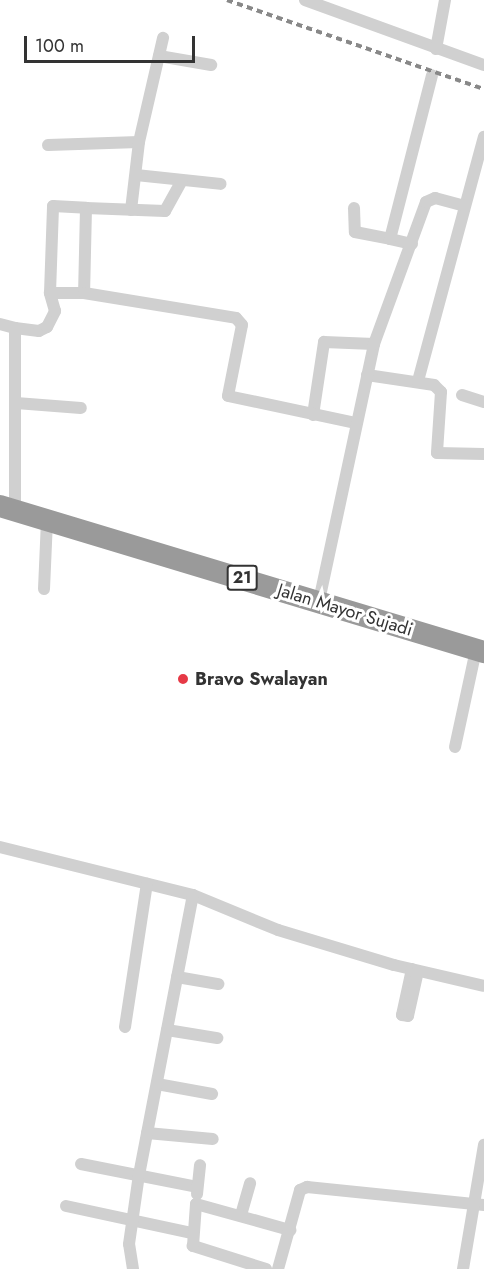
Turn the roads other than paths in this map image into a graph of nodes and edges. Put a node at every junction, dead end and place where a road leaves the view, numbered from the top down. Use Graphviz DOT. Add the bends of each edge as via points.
graph roads {
  1 [pos="305,0"];
  2 [pos="445,0"];
  3 [pos="326,3"];
  4 [pos="164,38"];
  5 [pos="436,49"];
  6 [pos="159,56"];
  7 [pos="211,65"];
  8 [pos="484,65"];
  9 [pos="432,75"];
  10 [pos="484,137"];
  11 [pos="139,142"];
  12 [pos="48,144"];
  13 [pos="136,175"];
  14 [pos="182,180"];
  15 [pos="221,184"];
  16 [pos="464,206"];
  17 [pos="86,208"];
  18 [pos="354,208"];
  19 [pos="131,210"];
  20 [pos="390,239"];
  21 [pos="412,243"];
  22 [pos="50,292"];
  23 [pos="84,293"];
  24 [pos="0,324"];
  25 [pos="15,328"];
  26 [pos="374,344"];
  27 [pos="367,375"];
  28 [pos="418,381"];
  29 [pos="462,395"];
  30 [pos="484,402"];
  31 [pos="16,404"];
  32 [pos="81,408"];
  33 [pos="313,415"];
  34 [pos="356,423"];
  35 [pos="484,453"];
  36 [pos="8,508"];
  37 [pos="47,520"];
  38 [pos="44,589"];
  39 [pos="319,601"];
  40 [pos="480,651"];
  41 [pos="455,747"];
  42 [pos="0,847"];
  43 [pos="147,884"];
  44 [pos="193,895"];
  45 [pos="177,977"];
  46 [pos="218,984"];
  47 [pos="484,986"];
  48 [pos="125,1027"];
  49 [pos="167,1030"];
  50 [pos="218,1038"];
  51 [pos="156,1084"];
  52 [pos="212,1094"];
  53 [pos="147,1133"];
  54 [pos="213,1139"];
  55 [pos="484,1145"];
  56 [pos="81,1164"];
  57 [pos="200,1164"];
  58 [pos="139,1175"];
  59 [pos="250,1182"];
  60 [pos="197,1187"];
  61 [pos="196,1204"];
  62 [pos="479,1204"];
  63 [pos="66,1206"];
  64 [pos="241,1215"];
  65 [pos="135,1220"];
  66 [pos="290,1230"];
  67 [pos="192,1233"];
  68 [pos="133,1269"];
  69 [pos="266,1269"];
  70 [pos="278,1269"];
  71 [pos="463,1269"];
  1 -- 3 [label="street"];
  2 -- 5 [label="street"];
  3 -- 5 [label="street"];
  4 -- 6 [label="street"];
  5 -- 8 [label="street"];
  6 -- 7 [label="street"];
  6 -- 11 [label="street"];
  9 -- 20 [label="street"];
  10 -- 16 [label="street"];
  11 -- 12 [label="street"];
  11 -- 13 [label="street"];
  13 -- 14 [label="street"];
  13 -- 19 [label="street"];
  14 -- 15 [label="street"];
  14 -- 19 [label="street" via="165,211"];
  16 -- 21 [label="street" via="429,198"];
  16 -- 28 [label="street"];
  17 -- 19 [label="street"];
  17 -- 22 [label="street" via="52,207"];
  17 -- 23 [label="street"];
  18 -- 20 [label="street" via="355,232"];
  20 -- 21 [label="street"];
  21 -- 26 [label="street"];
  22 -- 23 [label="street"];
  22 -- 25 [label="street" via="55,311 47,327 39,331"];
  23 -- 33 [label="street" via="236,318 242,325 228,396"];
  24 -- 25 [label="street"];
  25 -- 31 [label="street"];
  26 -- 27 [label="street"];
  26 -- 33 [label="street" via="324,342"];
  27 -- 28 [label="street"];
  27 -- 34 [label="street"];
  28 -- 35 [label="street" via="434,385 441,392 437,453"];
  29 -- 30 [label="street"];
  31 -- 32 [label="street"];
  31 -- 36 [label="street"];
  33 -- 34 [label="street"];
  34 -- 39 [label="street"];
  36 -- 37 [label="highway, Jalan Mayor Sujadi / 21"];
  37 -- 38 [label="street"];
  37 -- 39 [label="highway, Jalan Mayor Sujadi / 21"];
  39 -- 40 [label="highway, Jalan Mayor Sujadi / 21"];
  40 -- 41 [label="street"];
  42 -- 43 [label="street"];
  43 -- 44 [label="street"];
  43 -- 48 [label="street"];
  44 -- 45 [label="street"];
  44 -- 47 [label="street" via="278,930"];
  45 -- 46 [label="street"];
  45 -- 49 [label="street"];
  49 -- 50 [label="street"];
  49 -- 51 [label="street"];
  51 -- 52 [label="street"];
  51 -- 53 [label="street"];
  53 -- 54 [label="street"];
  53 -- 58 [label="street"];
  55 -- 62 [label="street"];
  56 -- 58 [label="street"];
  57 -- 60 [label="street"];
  58 -- 60 [label="street"];
  58 -- 65 [label="street"];
  59 -- 64 [label="street"];
  60 -- 61 [label="street"];
  61 -- 64 [label="street"];
  61 -- 67 [label="street"];
  62 -- 66 [label="street" via="307,1187 300,1190"];
  62 -- 71 [label="street"];
  63 -- 65 [label="street"];
  64 -- 66 [label="street"];
  65 -- 67 [label="street"];
  65 -- 68 [label="street" via="129,1244"];
  66 -- 70 [label="street"];
  67 -- 69 [label="street" via="193,1246"];
}
